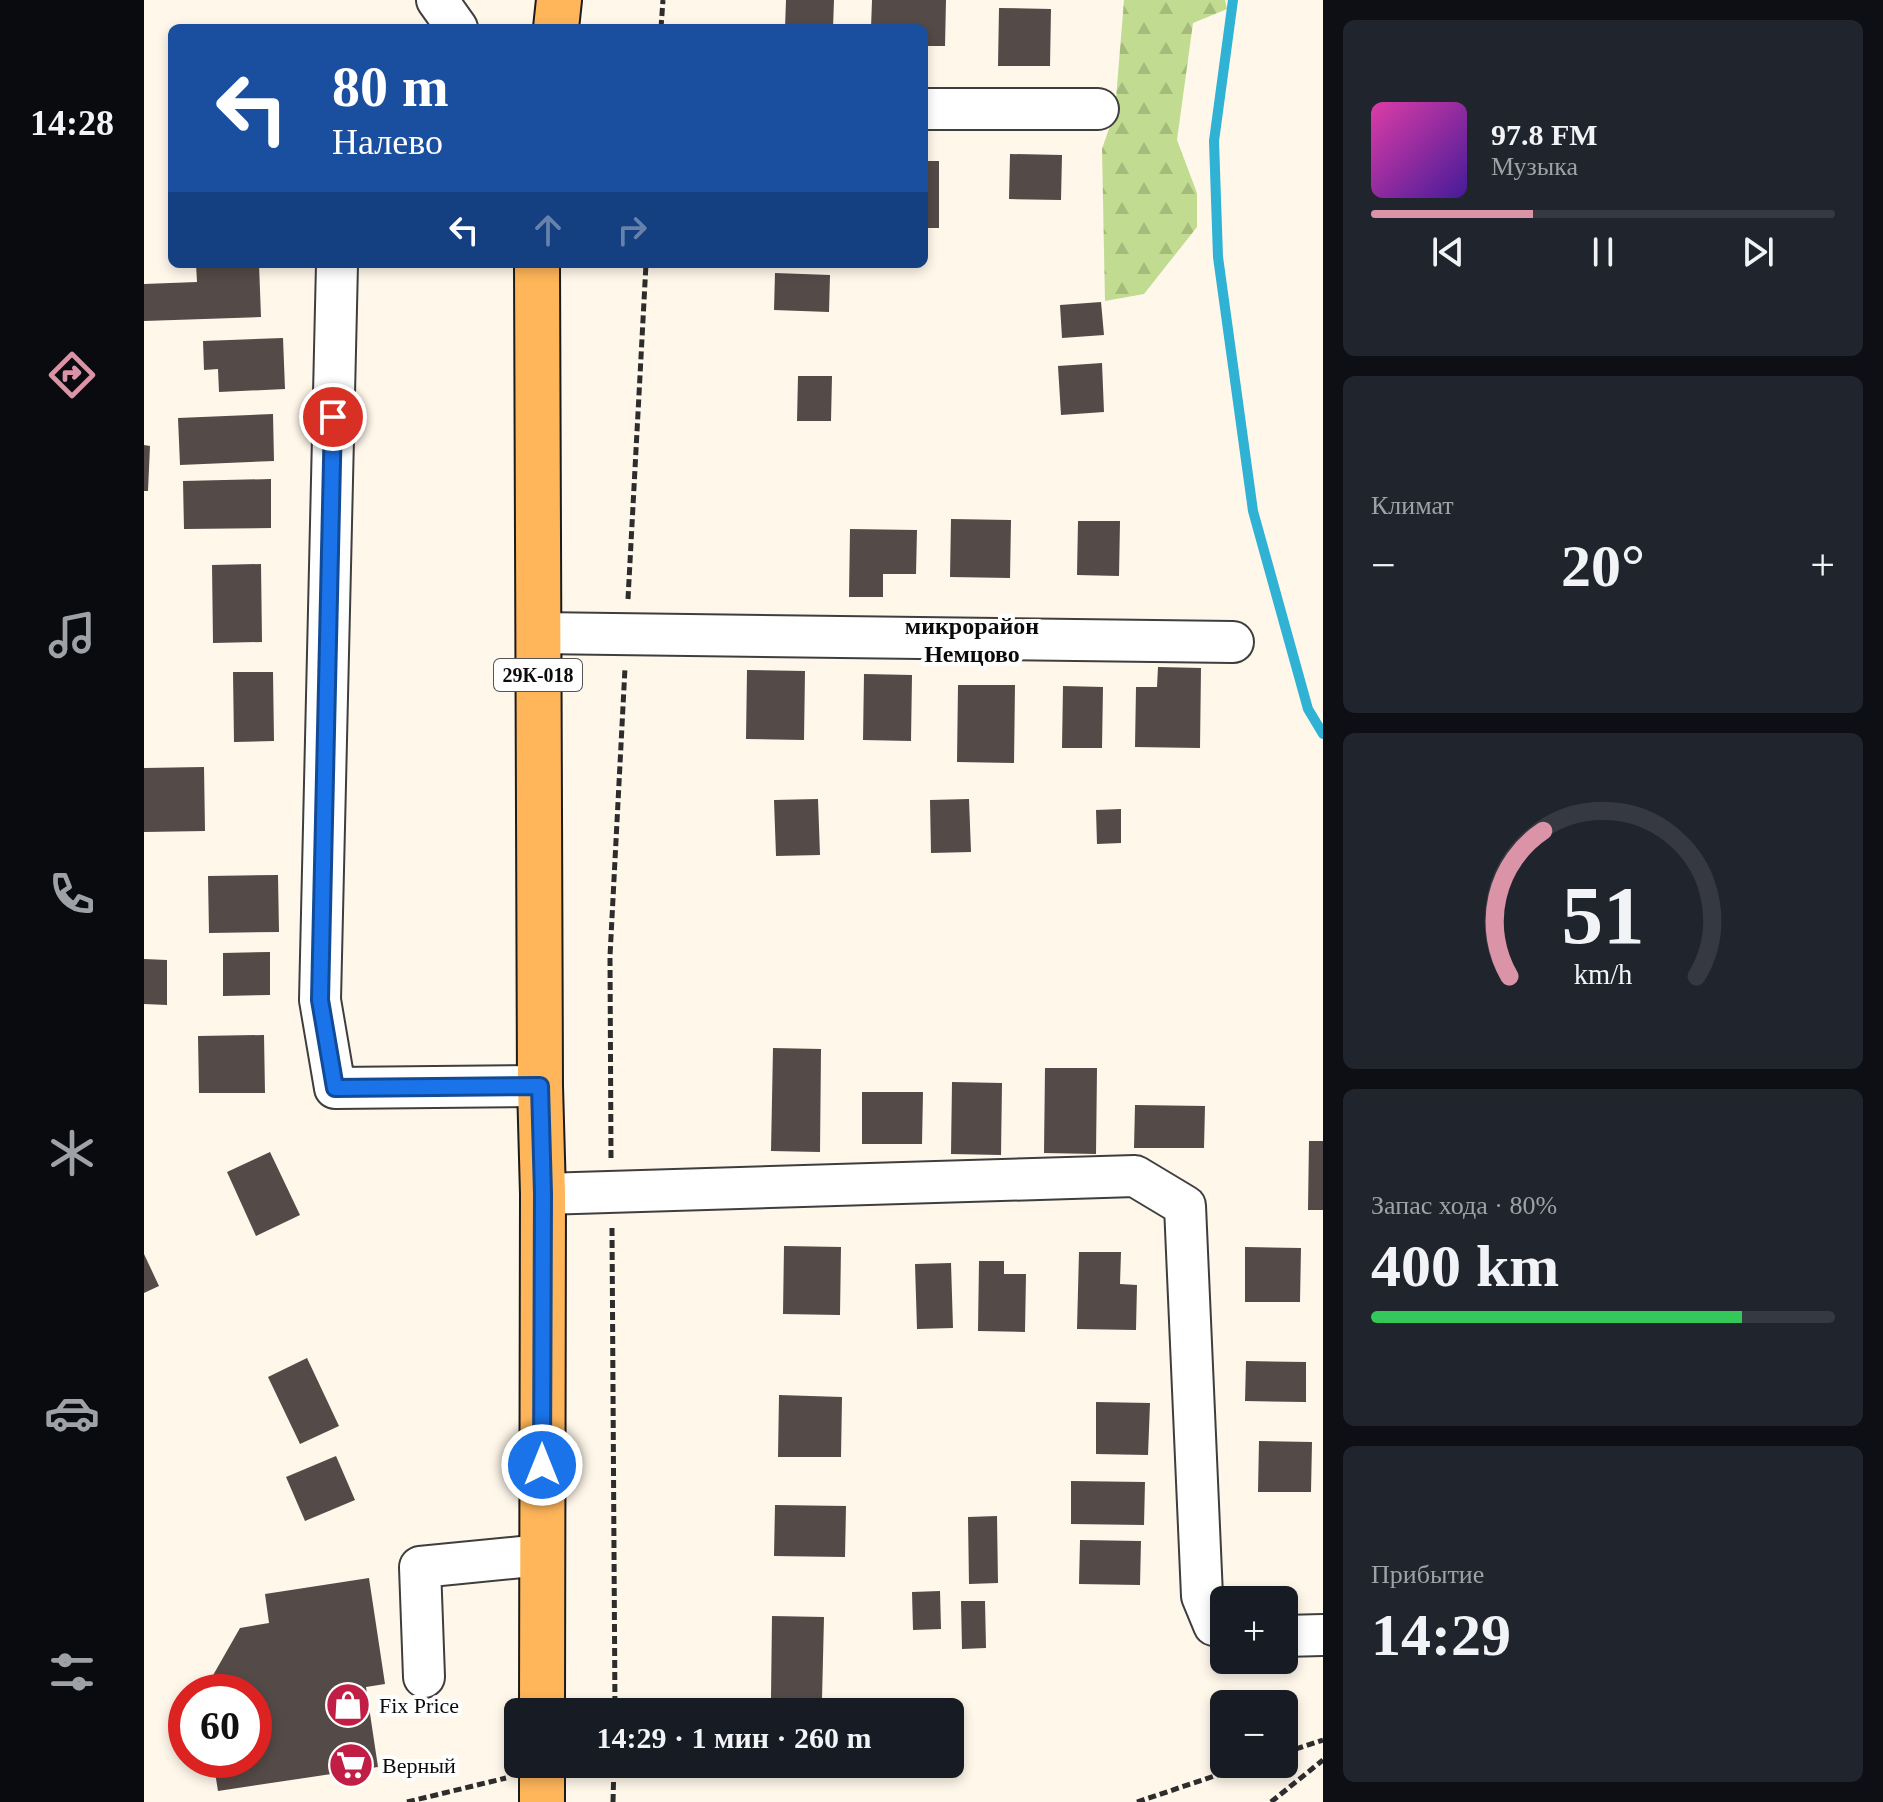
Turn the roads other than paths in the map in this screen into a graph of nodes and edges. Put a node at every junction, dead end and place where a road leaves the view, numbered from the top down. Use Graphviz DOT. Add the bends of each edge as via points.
graph roads {
  1 [pos="437,0"];
  2 [pos="559,0"];
  3 [pos="454,24"];
  4 [pos="556,24"];
  5 [pos="928,109"];
  6 [pos="1098,109"];
  7 [pos="337,268"];
  8 [pos="537,268"];
  9 [pos="538,633"];
  10 [pos="1233,642"];
  11 [pos="540,1086"];
  12 [pos="543,1194"];
  13 [pos="542,1555"];
  14 [pos="1210,1615"];
  15 [pos="1323,1635"];
  16 [pos="1298,1636"];
  17 [pos="424,1677"];
  18 [pos="542,1698"];
  1 -- 3 [label="street"];
  2 -- 4 [label="main road"];
  5 -- 6 [label="street"];
  7 -- 11 [label="street" via="320,1000 335,1088"];
  8 -- 9 [label="main road, 29К-018"];
  9 -- 10 [label="street"];
  9 -- 11 [label="main road, 29К-018"];
  11 -- 12 [label="main road"];
  12 -- 13 [label="main road"];
  12 -- 14 [label="street" via="1135,1176 1185,1206 1202,1596"];
  13 -- 17 [label="street" via="420,1567"];
  13 -- 18 [label="main road"];
  15 -- 16 [label="street"];
}
